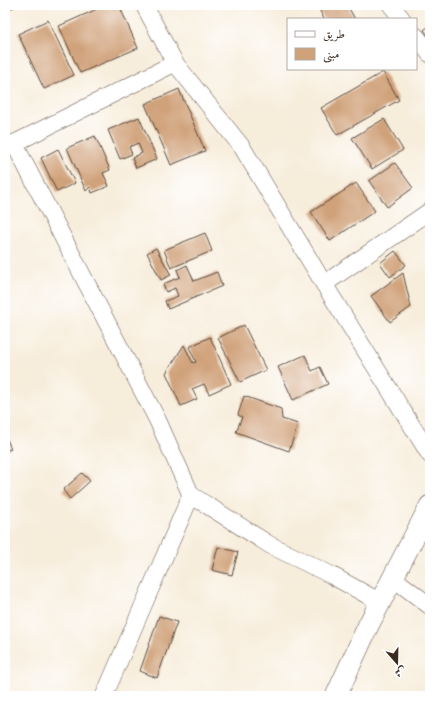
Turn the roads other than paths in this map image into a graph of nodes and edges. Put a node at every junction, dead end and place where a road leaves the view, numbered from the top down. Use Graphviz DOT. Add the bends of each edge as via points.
graph roads {
  1 [pos="144,5"];
  2 [pos="392,5"];
  3 [pos="401,18"];
  4 [pos="417,37"];
  5 [pos="430,54"];
  6 [pos="175,63"];
  7 [pos="10,146"];
  8 [pos="430,211"];
  9 [pos="324,284"];
  10 [pos="430,455"];
  11 [pos="191,495"];
  12 [pos="430,506"];
  13 [pos="393,578"];
  14 [pos="380,602"];
  15 [pos="430,606"];
  16 [pos="104,696"];
  17 [pos="336,696"];
  1 -- 6 [label="street"];
  2 -- 3 [label="street"];
  4 -- 5 [label="street"];
  6 -- 7 [label="street"];
  6 -- 9 [label="street" via="242,147"];
  7 -- 11 [label="street" via="158,421"];
  8 -- 9 [label="street"];
  9 -- 10 [label="street"];
  11 -- 14 [label="street" via="270,545"];
  11 -- 16 [label="street"];
  12 -- 13 [label="street"];
  13 -- 14 [label="street"];
  13 -- 15 [label="street"];
  14 -- 17 [label="street"];
}
